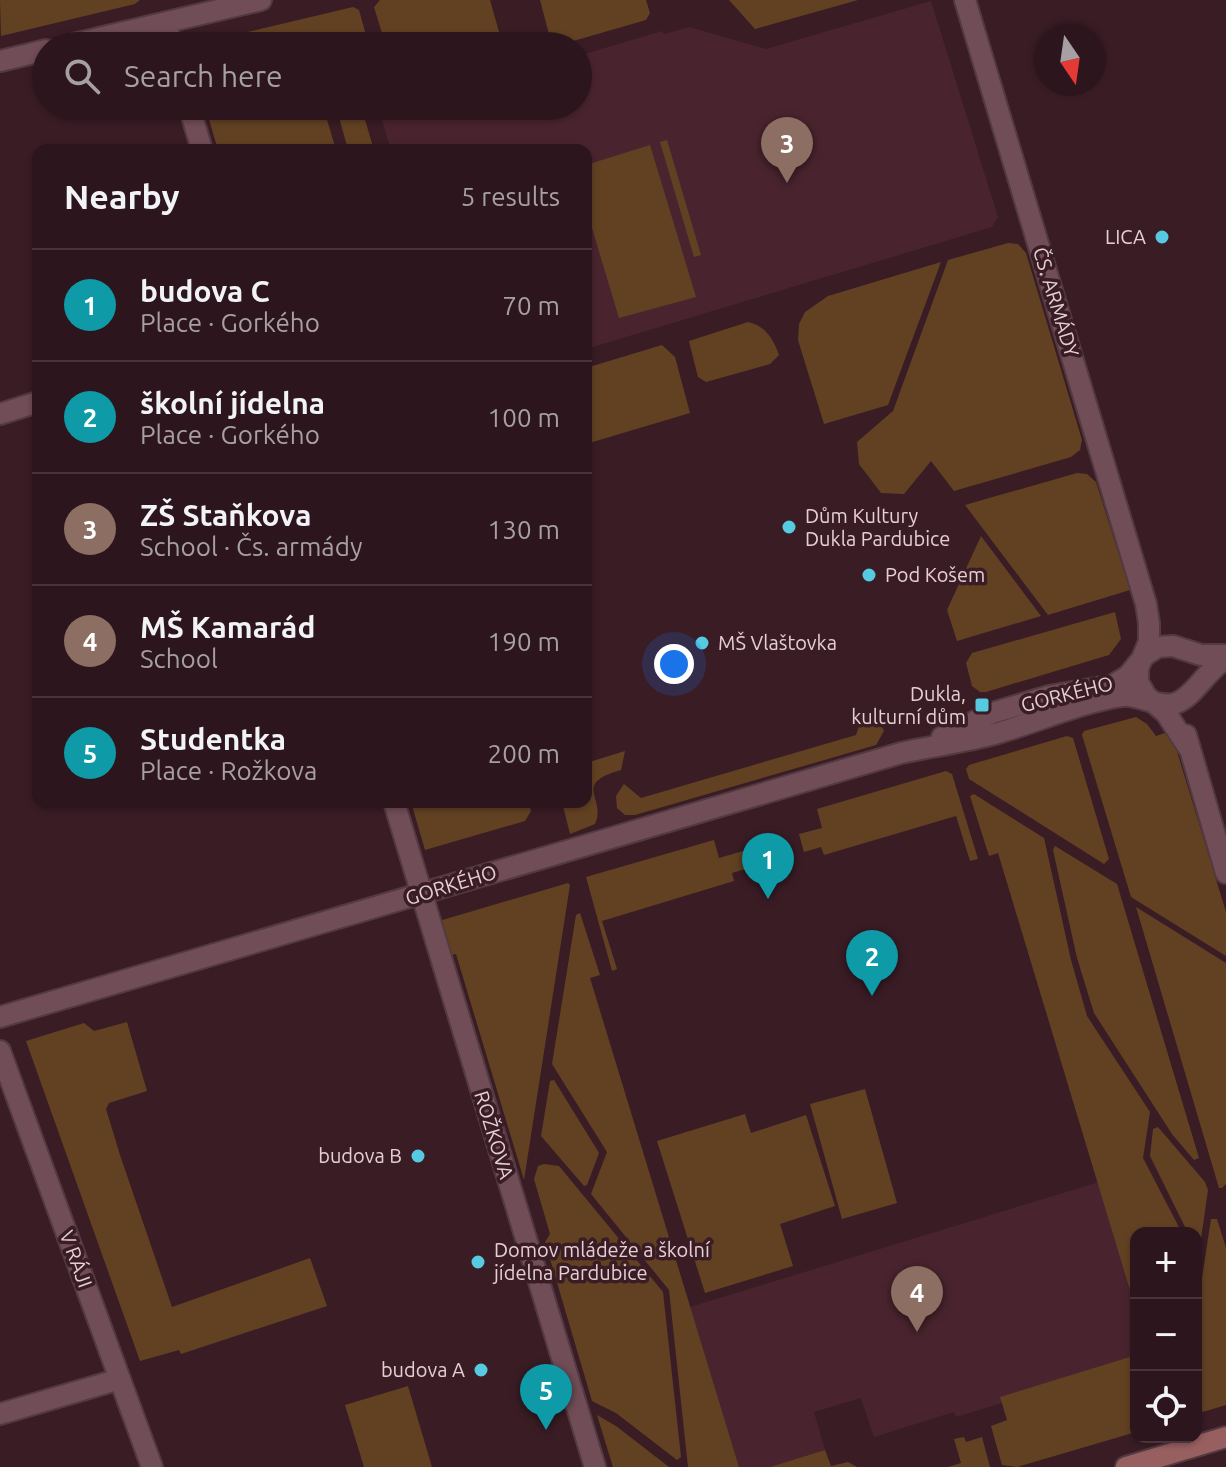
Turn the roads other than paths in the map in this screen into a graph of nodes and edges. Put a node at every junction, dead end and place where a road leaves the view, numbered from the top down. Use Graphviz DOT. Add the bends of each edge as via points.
graph roads {
  1 [pos="261,0"];
  2 [pos="965,0"];
  3 [pos="166,23"];
  4 [pos="126,32"];
  5 [pos="168,32"];
  6 [pos="32,53"];
  7 [pos="0,61"];
  8 [pos="193,120"];
  9 [pos="200,144"];
  10 [pos="32,404"];
  11 [pos="0,414"];
  12 [pos="1146,604"];
  13 [pos="1180,649"];
  14 [pos="1226,657"];
  15 [pos="1141,661"];
  16 [pos="1193,689"];
  17 [pos="1152,700"];
  18 [pos="1188,747"];
  19 [pos="901,753"];
  20 [pos="396,808"];
  21 [pos="1226,873"];
  22 [pos="421,894"];
  23 [pos="0,1017"];
  24 [pos="0,1051"];
  25 [pos="120,1379"];
  26 [pos="0,1414"];
  27 [pos="1226,1437"];
  28 [pos="152,1467"];
  29 [pos="595,1467"];
  30 [pos="1126,1467"];
  1 -- 3 [label="street"];
  2 -- 12 [label="street, ČS. ARMÁDY"];
  3 -- 4 [label="street"];
  3 -- 5 [label="street"];
  6 -- 7 [label="street"];
  8 -- 9 [label="street"];
  10 -- 11 [label="street"];
  12 -- 13 [label="street, ČS. ARMÁDY" via="1161,631"];
  12 -- 15 [label="street, ČS. ARMÁDY" via="1150,631"];
  13 -- 14 [label="street, GORKÉHO"];
  13 -- 15 [label="street, GORKÉHO" via="1158,647"];
  13 -- 16 [label="street, ČS. ARMÁDY" via="1195,666"];
  14 -- 16 [label="street, GORKÉHO"];
  15 -- 17 [label="street, ČS. ARMÁDY" via="1138,682"];
  15 -- 19 [label="street, GORKÉHO" via="1113,685 992,713"];
  16 -- 17 [label="street, GORKÉHO" via="1175,703"];
  16 -- 18 [label="street, ČS. ARMÁDY" via="1185,721"];
  17 -- 18 [label="street, ČS. ARMÁDY"];
  17 -- 19 [label="street, GORKÉHO" via="1110,698 996,733"];
  18 -- 21 [label="street, ČS. ARMÁDY"];
  19 -- 22 [label="street, GORKÉHO"];
  20 -- 22 [label="street, ROŽKOVA"];
  22 -- 23 [label="street, GORKÉHO"];
  22 -- 29 [label="street, ROŽKOVA"];
  24 -- 25 [label="street, V RÁJI"];
  25 -- 26 [label="street"];
  25 -- 28 [label="street, V RÁJI"];
  27 -- 30 [label="main road"];
}
